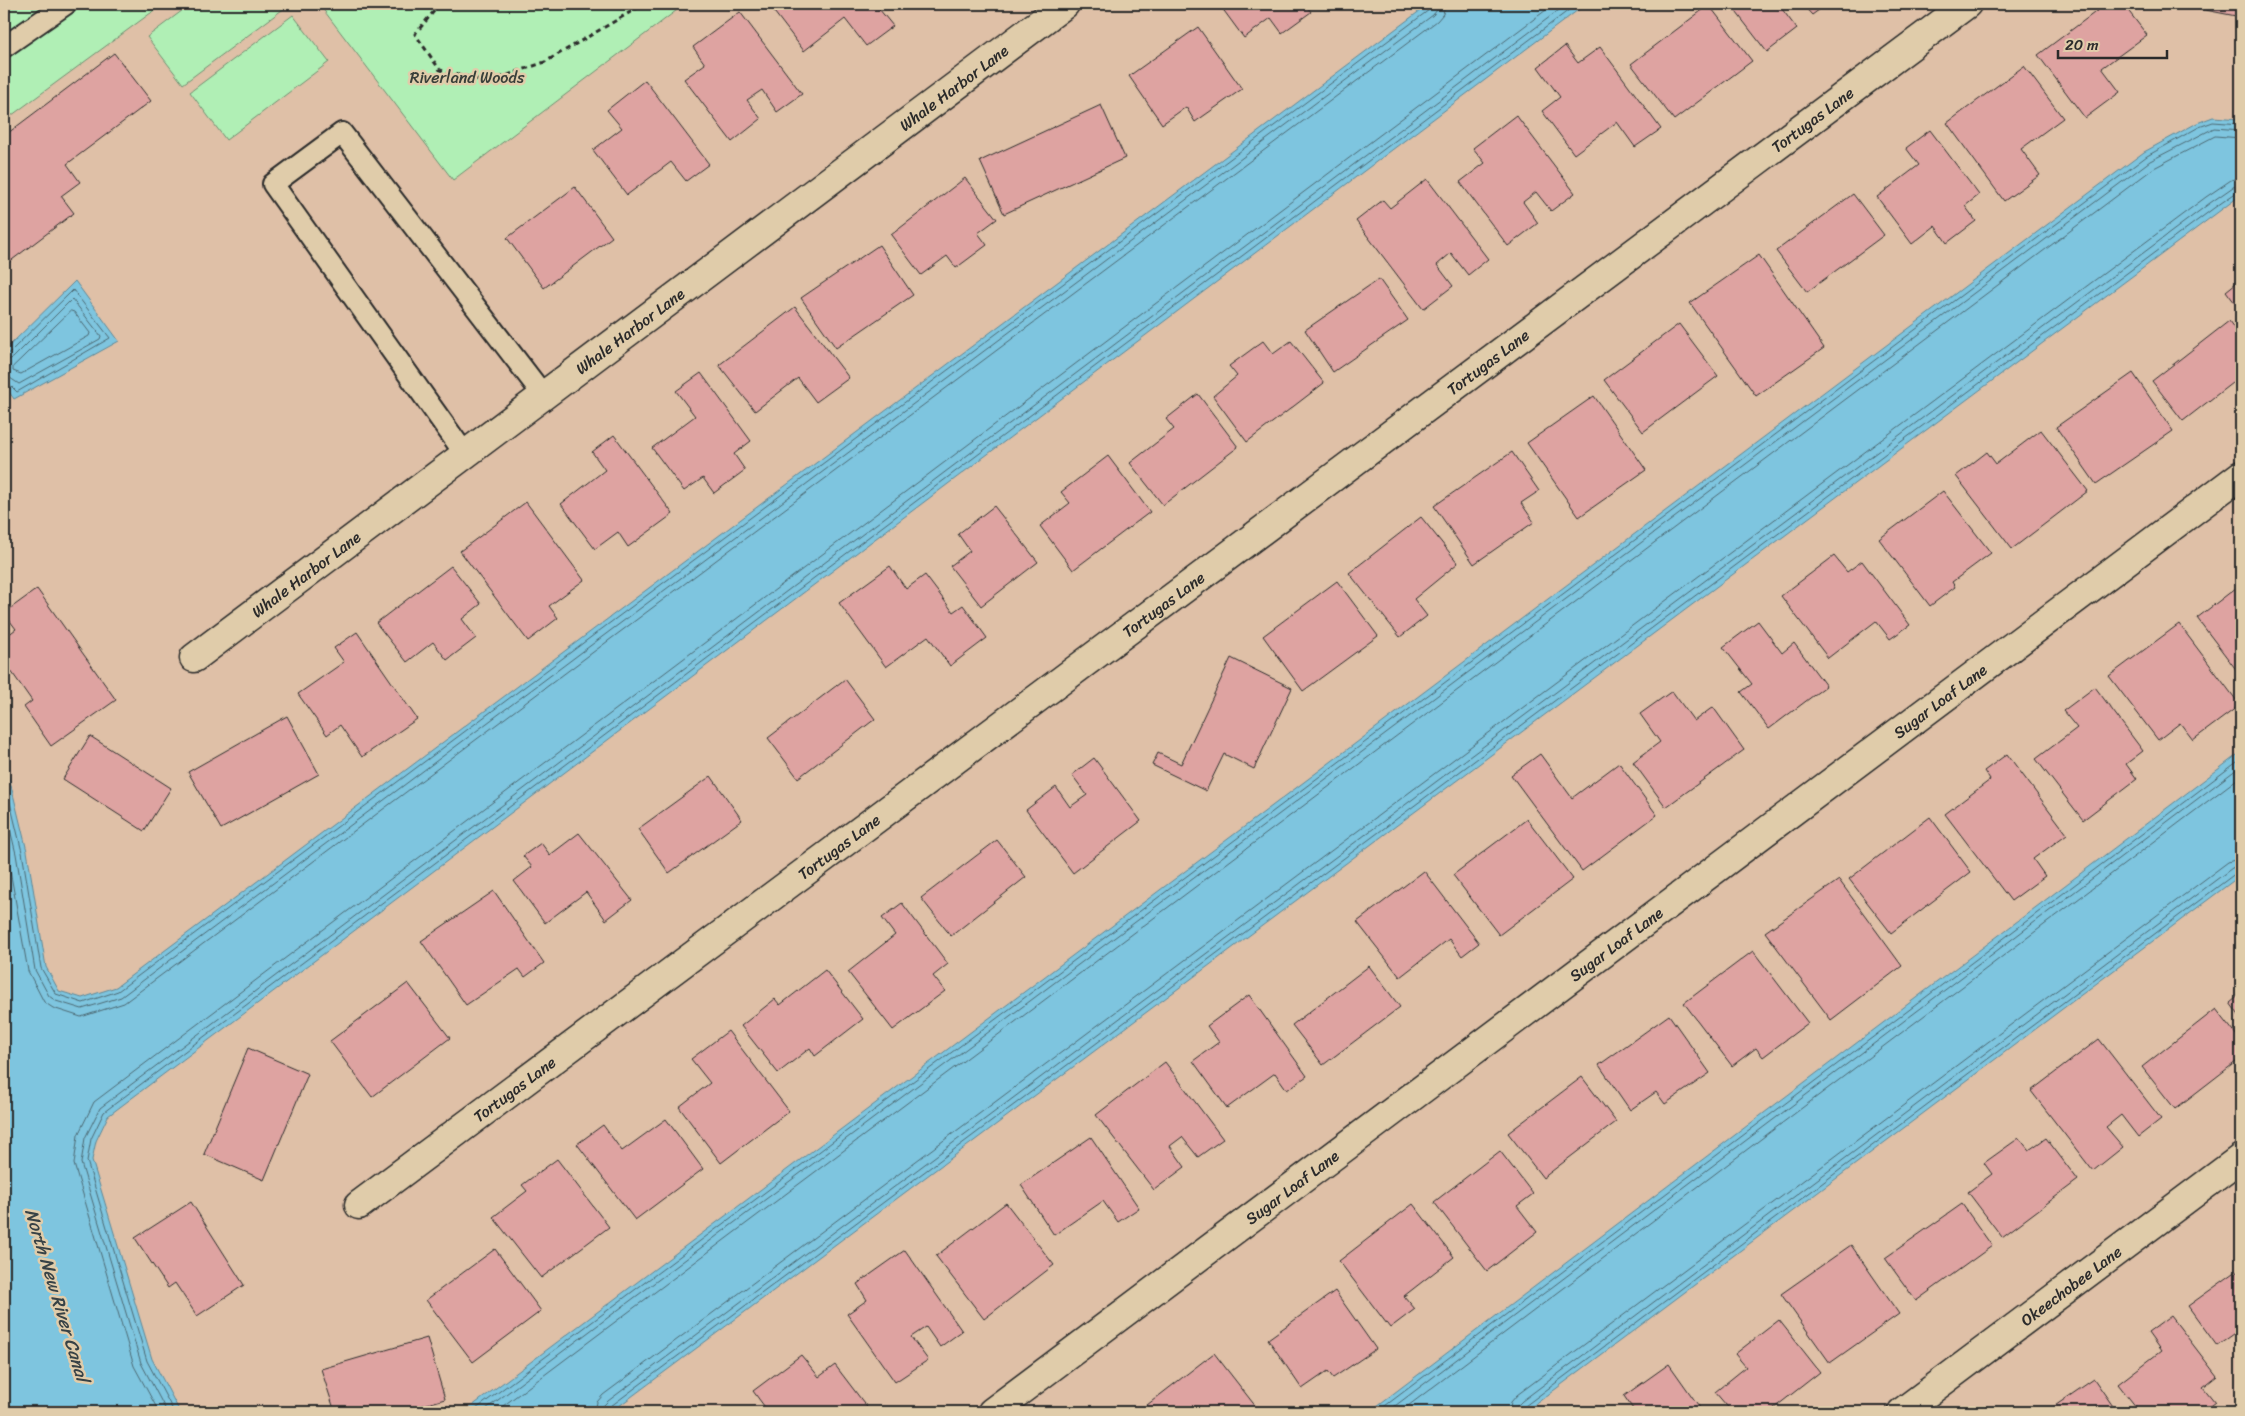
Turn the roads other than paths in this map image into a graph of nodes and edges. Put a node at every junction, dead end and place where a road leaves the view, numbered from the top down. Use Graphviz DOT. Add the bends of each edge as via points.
graph roads {
  1 [pos="66,4"];
  2 [pos="1065,4"];
  3 [pos="1967,4"];
  4 [pos="4,47"];
  5 [pos="544,396"];
  6 [pos="465,454"];
  7 [pos="2241,475"];
  8 [pos="194,658"];
  9 [pos="2241,1158"];
  10 [pos="358,1205"];
  11 [pos="992,1412"];
  12 [pos="1902,1412"];
  1 -- 4 [label="lane"];
  2 -- 5 [label="street, Whale Harbor Lane"];
  3 -- 10 [label="street, Tortugas Lane"];
  5 -- 6 [label="street, Whale Harbor Lane"];
  5 -- 6 [label="lane" via="342,133 273,184"];
  6 -- 8 [label="street, Whale Harbor Lane"];
  7 -- 11 [label="street, Sugar Loaf Lane"];
  9 -- 12 [label="street, Okeechobee Lane"];
}
